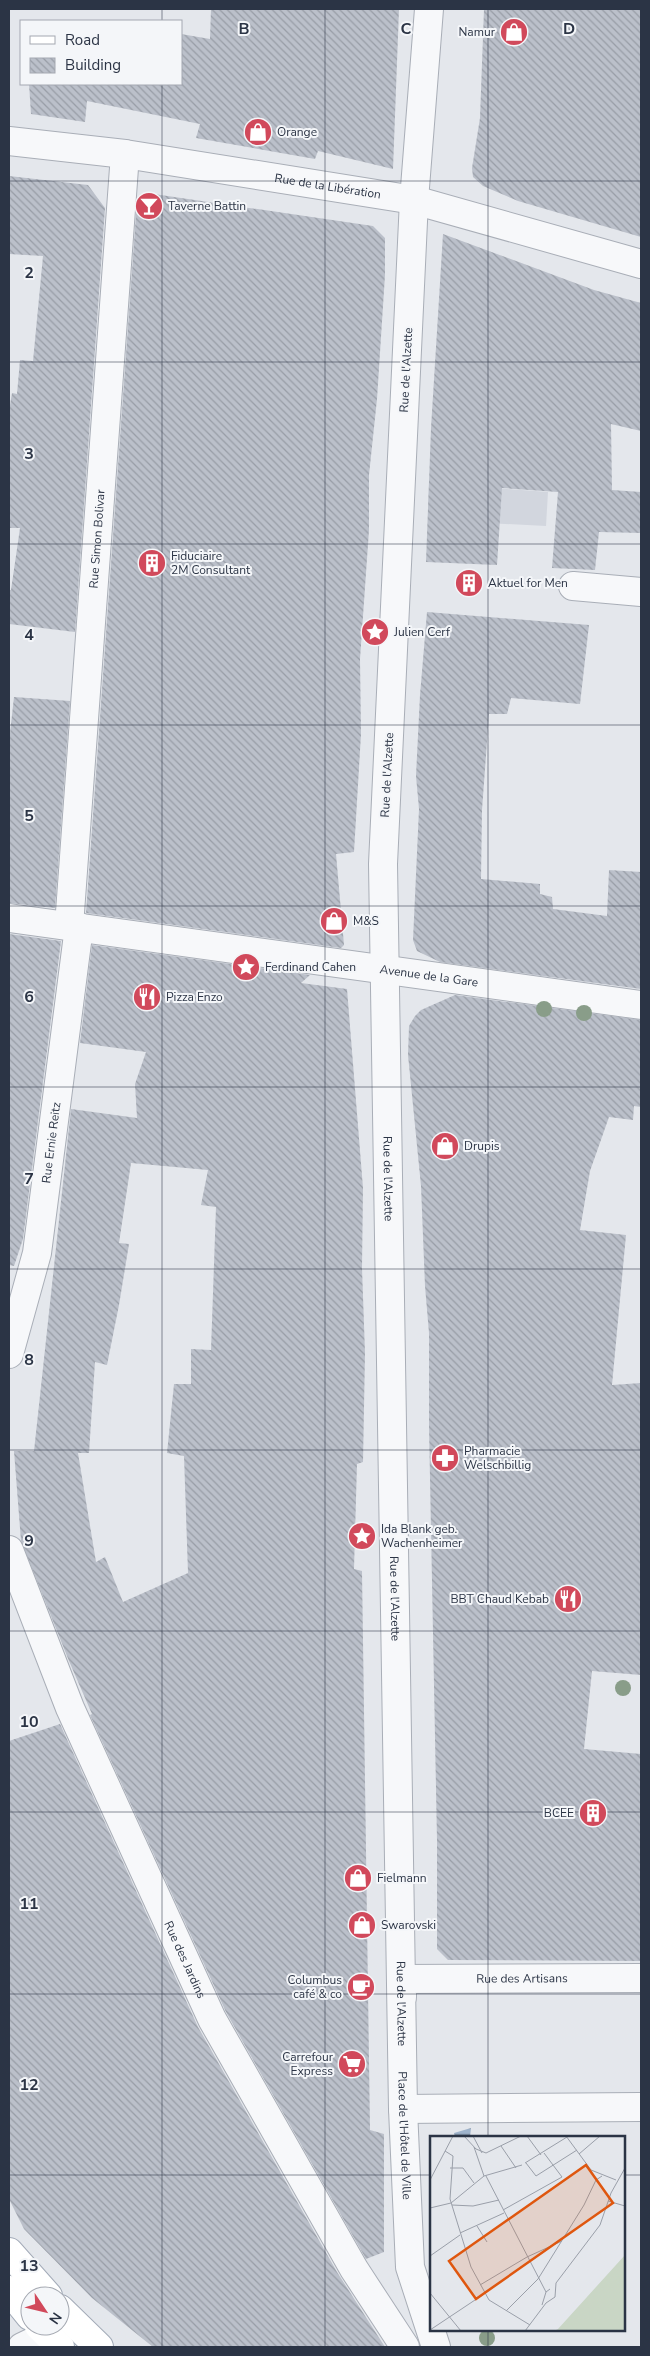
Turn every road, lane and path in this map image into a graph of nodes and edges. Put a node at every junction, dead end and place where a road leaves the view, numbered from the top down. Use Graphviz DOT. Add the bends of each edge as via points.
graph roads {
  1 [pos="429,9"];
  2 [pos="9,141"];
  3 [pos="125,154"];
  4 [pos="414,200"];
  5 [pos="641,264"];
  6 [pos="573,586"];
  7 [pos="641,592"];
  8 [pos="9,918"];
  9 [pos="74,927"];
  10 [pos="385,969"];
  11 [pos="641,1005"];
  12 [pos="9,1354"];
  13 [pos="9,1550"];
  14 [pos="641,1978"];
  15 [pos="402,1979"];
  16 [pos="641,2107"];
  17 [pos="403,2109"];
  18 [pos="9,2252"];
  19 [pos="39,2286"];
  20 [pos="9,2290"];
  21 [pos="20,2299"];
  22 [pos="430,2329"];
  23 [pos="431,2331"];
  24 [pos="70,2333"];
  25 [pos="37,2336"];
  26 [pos="22,2347"];
  27 [pos="99,2347"];
  28 [pos="405,2347"];
  29 [pos="436,2347"];
  1 -- 4 [label="street, Rue de l'Alzette"];
  2 -- 3 [label="street, Rue de la Libération"];
  3 -- 4 [label="street, Rue de la Libération"];
  3 -- 9 [label="street, Rue Simon Bolivar"];
  4 -- 5 [label="street, Rue de la Libération"];
  4 -- 10 [label="street, Rue de l'Alzette" via="384,854"];
  6 -- 7 [label="street"];
  8 -- 9 [label="street, Avenue de la Gare"];
  9 -- 10 [label="street, Avenue de la Gare"];
  9 -- 12 [label="street, Rue Ernie Reitz" via="37,1253"];
  10 -- 11 [label="street, Avenue de la Gare"];
  10 -- 15 [label="street, Rue de l'Alzette"];
  13 -- 28 [label="street, Rue des Jardins" via="70,1708 212,2019 354,2269"];
  14 -- 15 [label="street"];
  15 -- 17 [label="street, Place de l'Hôtel de Ville"];
  16 -- 17 [label="street"];
  17 -- 22 [label="street, Place de l'Hôtel de Ville" via="410,2267"];
  18 -- 19 [label="main road"];
  20 -- 21 [label="main road"];
  23 -- 29 [label="street, Place de l'Hôtel de Ville"];
  24 -- 27 [label="main road"];
  25 -- 26 [label="street"];
}
